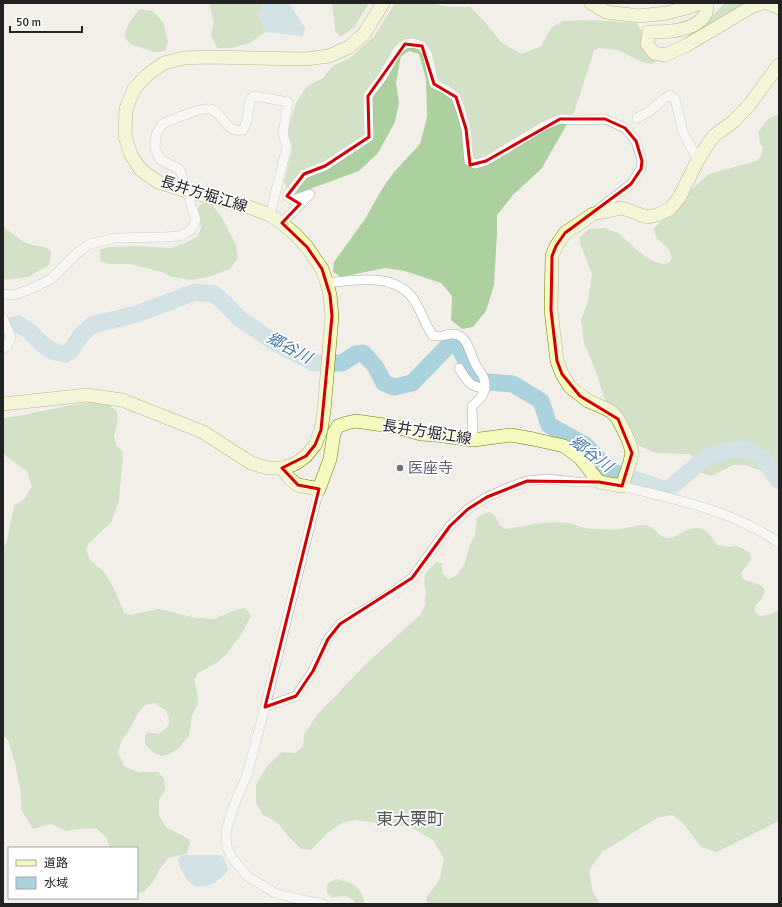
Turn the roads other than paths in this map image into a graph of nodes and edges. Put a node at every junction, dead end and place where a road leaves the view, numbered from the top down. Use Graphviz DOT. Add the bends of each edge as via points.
graph roads {
  1 [pos="383,3"];
  2 [pos="591,3"];
  3 [pos="701,3"];
  4 [pos="707,3"];
  5 [pos="763,3"];
  6 [pos="767,3"];
  7 [pos="779,8"];
  8 [pos="639,16"];
  9 [pos="649,32"];
  10 [pos="779,65"];
  11 [pos="638,118"];
  12 [pos="698,160"];
  13 [pos="187,191"];
  14 [pos="593,214"];
  15 [pos="270,215"];
  16 [pos="282,222"];
  17 [pos="327,283"];
  18 [pos="3,294"];
  19 [pos="3,318"];
  20 [pos="3,349"];
  21 [pos="459,368"];
  22 [pos="485,388"];
  23 [pos="3,404"];
  24 [pos="473,440"];
  25 [pos="282,468"];
  26 [pos="599,482"];
  27 [pos="623,483"];
  28 [pos="319,489"];
  29 [pos="779,542"];
  30 [pos="265,707"];
  31 [pos="323,904"];
  1 -- 13 [label="main road, 長井方堀江線" via="364,34 349,47 329,56 306,59 184,58 164,64 147,75 134,89 126,109 125,136 131,155 142,170 158,182"];
  2 -- 8 [label="main road" via="606,12"];
  3 -- 8 [label="main road" via="667,13"];
  4 -- 9 [label="main road" via="706,14 700,21 687,28"];
  5 -- 9 [label="main road" via="753,6 665,55 654,53 647,44"];
  6 -- 7 [label="main road"];
  8 -- 9 [label="main road"];
  10 -- 12 [label="main road" via="750,104 709,142"];
  11 -- 12 [label="street" via="670,96 674,99 683,132"];
  12 -- 14 [label="main road" via="679,198 670,209 648,217 622,208"];
  13 -- 15 [label="main road, 長井方堀江線"];
  13 -- 15 [label="street" via="180,170 160,159 155,148 156,135 162,124 204,108 212,109 227,126 243,130 250,100 254,96 288,102 283,134 287,146"];
  13 -- 18 [label="street" via="196,220 191,230 180,236 114,238 90,244 51,279 14,295"];
  14 -- 16 [label="street" via="631,184 641,169 642,161 636,141 625,128 604,119 560,119 486,161 474,164 469,161 466,129 456,98 434,84 427,53 422,46 414,43 404,44 398,50 368,96 369,137 324,166 304,174 287,196 293,200 310,194"];
  14 -- 27 [label="main road" via="565,233 556,246 552,256 551,310 557,361 570,388 588,401 612,412 628,439 632,452"];
  15 -- 16 [label="main road, 長井方堀江線"];
  16 -- 17 [label="main road, 長井方堀江線" via="307,247 322,269"];
  17 -- 22 [label="street" via="377,280 405,290 414,300 433,336 458,335 465,341 483,375"];
  17 -- 25 [label="main road, 長井方堀江線" via="332,316 321,430 315,445 306,456 295,464"];
  19 -- 20 [label="street" via="11,337"];
  21 -- 22 [label="street" via="474,387"];
  22 -- 24 [label="street" via="472,406"];
  23 -- 25 [label="main road, 長井方堀江線" via="87,395 122,400 203,432 251,463 268,468"];
  24 -- 26 [label="main road, 長井方堀江線" via="511,435 564,446 580,458"];
  24 -- 28 [label="main road, 長井方堀江線" via="421,434 397,427 356,421 347,423 338,426 334,433 330,459"];
  25 -- 28 [label="main road" via="298,485"];
  26 -- 27 [label="main road"];
  26 -- 30 [label="street" via="548,479 527,481 487,497 468,509 450,526 412,578 340,624 328,639 314,671 296,696"];
  27 -- 29 [label="street" via="744,522"];
  28 -- 30 [label="street"];
  30 -- 31 [label="street" via="247,775 232,810 226,832 226,847 247,876 275,893"];
}
